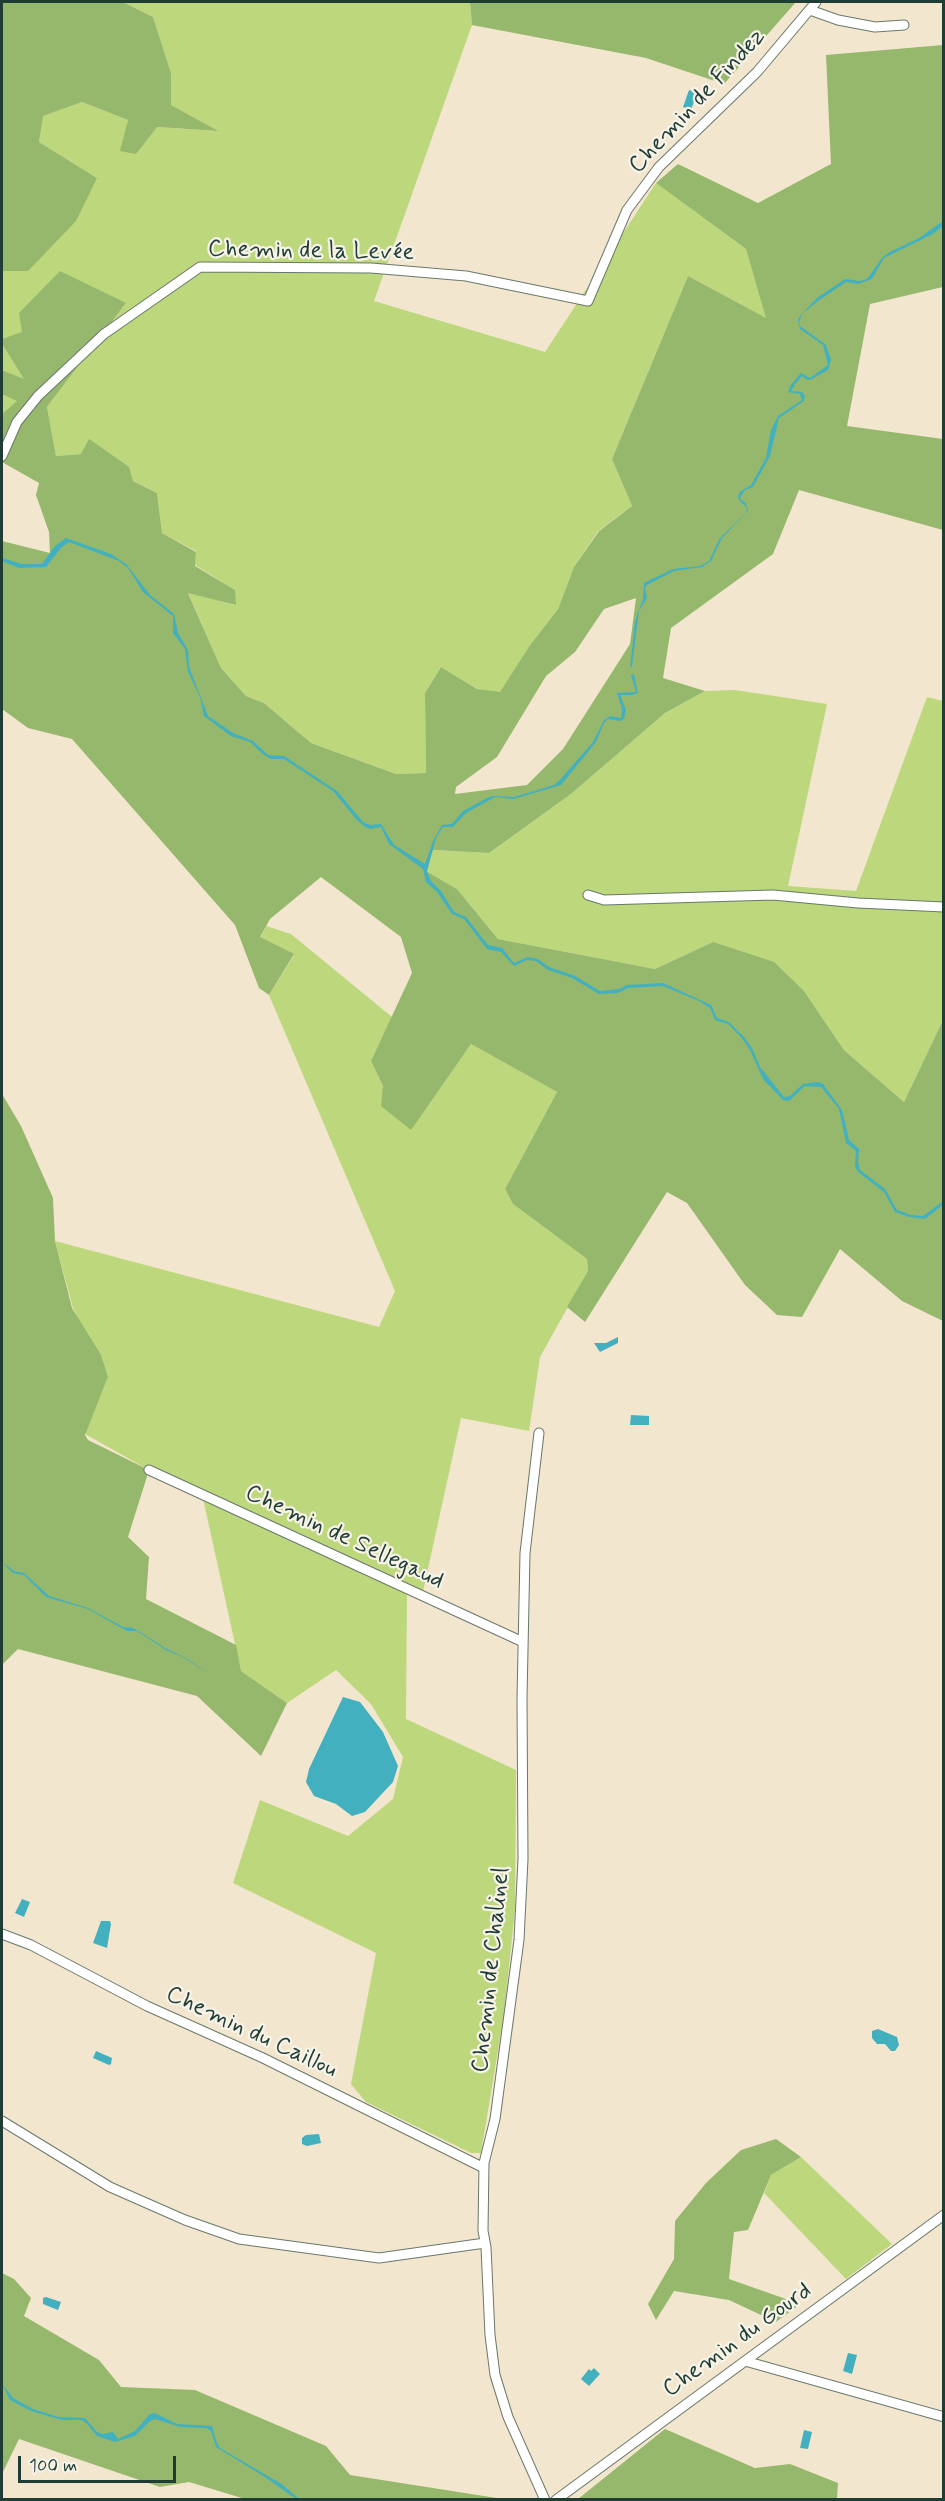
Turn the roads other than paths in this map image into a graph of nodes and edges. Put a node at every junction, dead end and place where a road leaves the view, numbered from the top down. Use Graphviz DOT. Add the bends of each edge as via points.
graph roads {
  1 [pos="816,2"];
  2 [pos="810,10"];
  3 [pos="904,25"];
  4 [pos="588,301"];
  5 [pos="2,456"];
  6 [pos="588,895"];
  7 [pos="944,907"];
  8 [pos="539,1433"];
  9 [pos="149,1470"];
  10 [pos="523,1642"];
  11 [pos="2,1934"];
  12 [pos="2,2121"];
  13 [pos="484,2168"];
  14 [pos="944,2215"];
  15 [pos="485,2242"];
  16 [pos="745,2361"];
  17 [pos="944,2417"];
  18 [pos="545,2499"];
  19 [pos="556,2499"];
  1 -- 2 [label="street, Chemin de Findez"];
  2 -- 3 [label="street" via="838,21 875,27"];
  2 -- 4 [label="street, Chemin de Findez" via="757,72 659,167 627,210"];
  4 -- 5 [label="street, Chemin de la Levée" via="466,276 371,267 200,267 104,334 38,396 17,422"];
  6 -- 7 [label="street" via="604,900 773,895"];
  8 -- 10 [label="street, Chemin de Chalinel" via="527,1521"];
  9 -- 10 [label="street, Chemin de Sellegaud"];
  10 -- 13 [label="street, Chemin de Chalinel" via="519,1940 495,2119"];
  11 -- 13 [label="street, Chemin du Caillou"];
  12 -- 15 [label="street" via="110,2187 239,2239 380,2258"];
  13 -- 15 [label="street, Chemin de Chalinel"];
  14 -- 16 [label="street, Chemin du Gourd"];
  15 -- 18 [label="street, Chemin de Chalinel" via="495,2375 508,2417"];
  16 -- 17 [label="street"];
  16 -- 19 [label="street, Chemin du Gourd"];
}
